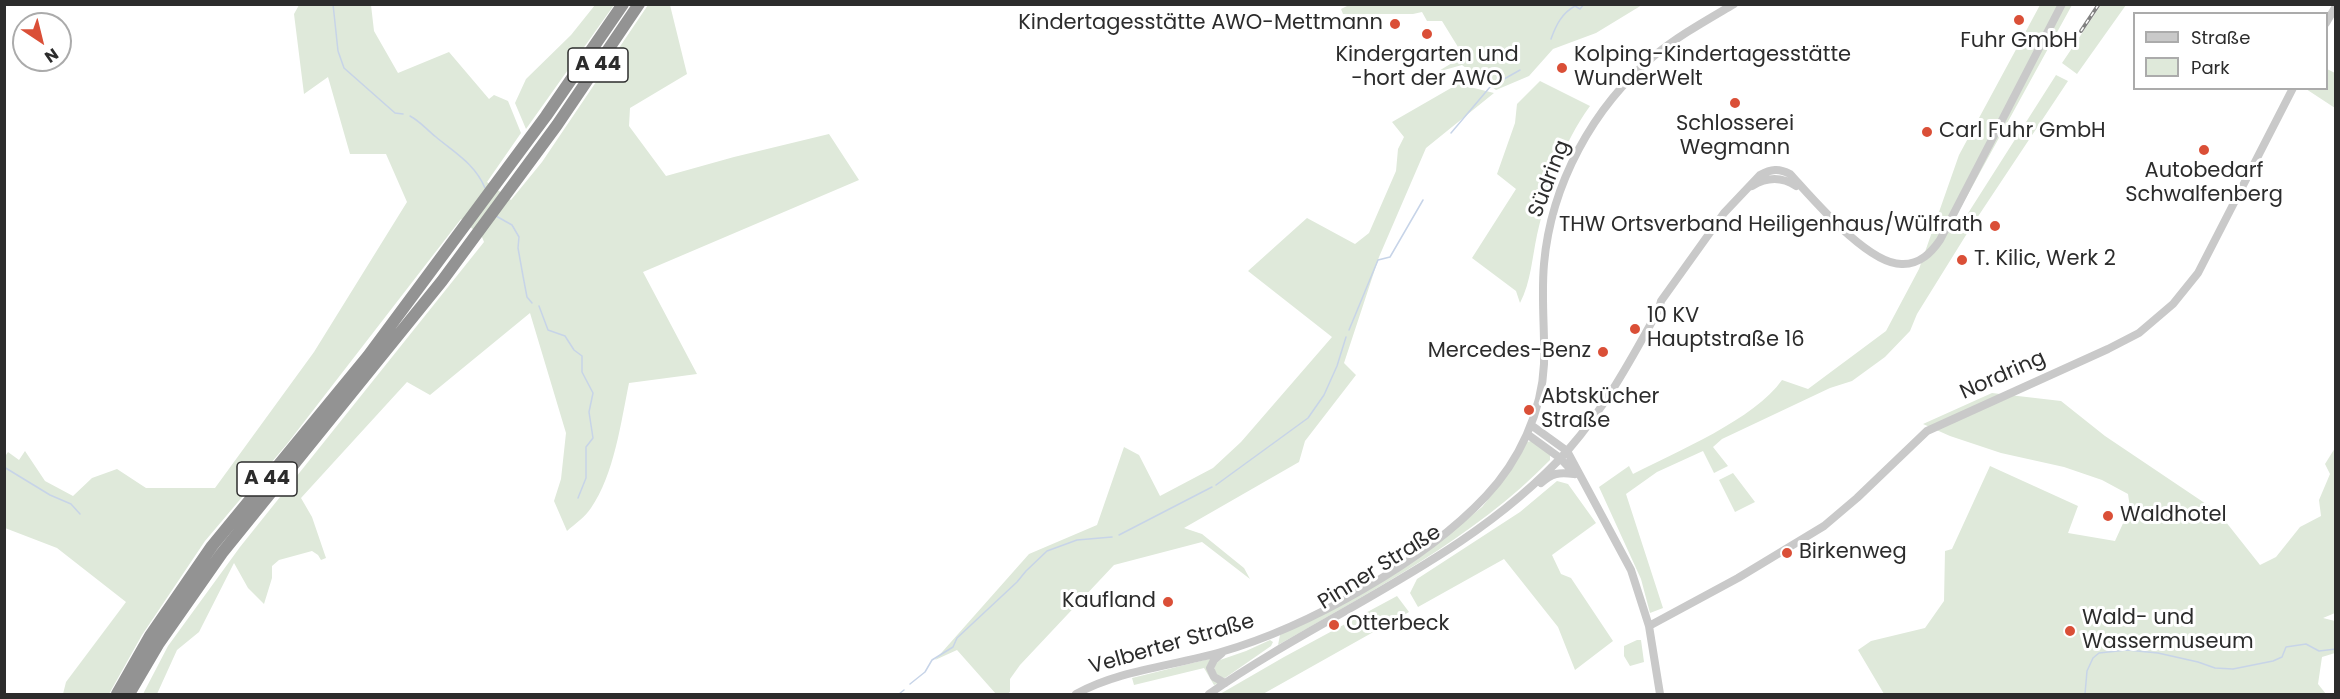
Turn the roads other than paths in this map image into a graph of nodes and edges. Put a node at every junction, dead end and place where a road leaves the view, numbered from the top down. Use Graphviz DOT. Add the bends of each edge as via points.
graph roads {
  1 [pos="623,4"];
  2 [pos="639,4"];
  3 [pos="1734,4"];
  4 [pos="2062,4"];
  5 [pos="2336,6"];
  6 [pos="2328,20"];
  7 [pos="2292,90"];
  8 [pos="1806,192"];
  9 [pos="1742,193"];
  10 [pos="1529,430"];
  11 [pos="1567,451"];
  12 [pos="1560,458"];
  13 [pos="1574,474"];
  14 [pos="1582,481"];
  15 [pos="1477,528"];
  16 [pos="1649,626"];
  17 [pos="1276,632"];
  18 [pos="1225,651"];
  19 [pos="1276,652"];
  20 [pos="1225,683"];
  21 [pos="117,694"];
  22 [pos="129,694"];
  23 [pos="1076,694"];
  24 [pos="1209,694"];
  25 [pos="1660,694"];
  1 -- 21 [label="highway, A 44" via="431,273 212,546 150,636"];
  2 -- 22 [label="highway, A 44" via="441,281 222,553 159,643"];
  3 -- 10 [label="street, Südring" via="1646,63 1612,98 1580,145 1563,182 1547,240 1543,266 1544,365"];
  4 -- 8 [label="street" via="1940,240 1928,255 1912,263 1884,260 1866,249"];
  5 -- 6 [label="street"];
  7 -- 16 [label="street, Nordring" via="2198,273 2161,316 2118,345 1927,431 1824,526"];
  8 -- 9 [label="street" via="1776,178 1759,182"];
  8 -- 9 [label="street" via="1790,174 1769,170"];
  9 -- 11 [label="street, Pinner Straße" via="1661,301 1602,406"];
  10 -- 11 [label="street"];
  10 -- 12 [label="street"];
  10 -- 17 [label="street, Velberter Straße" via="1488,494 1455,526 1363,588"];
  11 -- 12 [label="street, Pinner Straße"];
  11 -- 14 [label="street"];
  12 -- 13 [label="street"];
  12 -- 15 [label="street, Pinner Straße"];
  13 -- 14 [label="street"];
  13 -- 15 [label="street" via="1553,474 1504,515"];
  14 -- 16 [label="street" via="1630,570"];
  15 -- 19 [label="street, Pinner Straße"];
  16 -- 25 [label="street"];
  17 -- 18 [label="street, Velberter Straße"];
  17 -- 19 [label="street"];
  18 -- 20 [label="street" via="1210,668 1214,677"];
  18 -- 23 [label="street, Velberter Straße" via="1099,683"];
  19 -- 20 [label="street, Pinner Straße"];
  20 -- 24 [label="street, Pinner Straße"];
}
